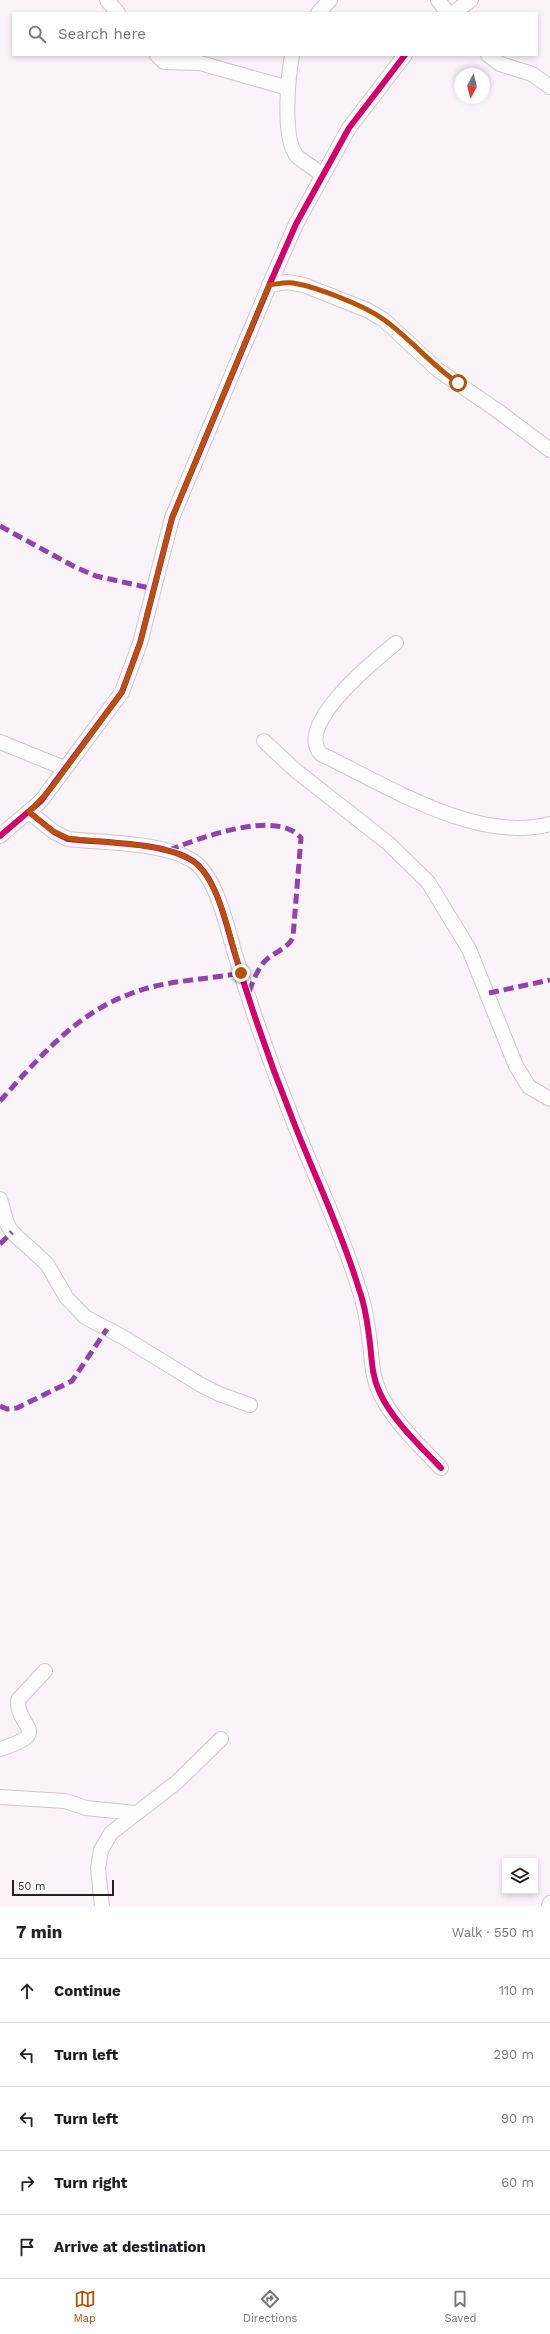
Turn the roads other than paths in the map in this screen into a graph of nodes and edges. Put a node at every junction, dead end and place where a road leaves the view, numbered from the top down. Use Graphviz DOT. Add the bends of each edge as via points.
graph roads {
  1 [pos="107,0"];
  2 [pos="330,0"];
  3 [pos="438,0"];
  4 [pos="471,0"];
  5 [pos="117,12"];
  6 [pos="319,12"];
  7 [pos="455,12"];
  8 [pos="158,56"];
  9 [pos="292,56"];
  10 [pos="404,56"];
  11 [pos="489,56"];
  12 [pos="550,87"];
  13 [pos="288,88"];
  14 [pos="322,175"];
  15 [pos="269,285"];
  16 [pos="550,450"];
  17 [pos="396,642"];
  18 [pos="264,741"];
  19 [pos="0,742"];
  20 [pos="64,768"];
  21 [pos="29,812"];
  22 [pos="550,824"];
  23 [pos="0,836"];
  24 [pos="550,1099"];
  25 [pos="0,1199"];
  26 [pos="250,1405"];
  27 [pos="441,1468"];
  28 [pos="45,1671"];
  29 [pos="221,1739"];
  30 [pos="0,1749"];
  31 [pos="0,1797"];
  32 [pos="135,1813"];
  33 [pos="550,1903"];
  34 [pos="102,1906"];
  35 [pos="549,1906"];
  1 -- 5 [label="street"];
  2 -- 6 [label="street"];
  3 -- 7 [label="street"];
  4 -- 7 [label="street"];
  8 -- 13 [label="street" via="164,62 200,63"];
  9 -- 13 [label="street"];
  10 -- 14 [label="street" via="349,128"];
  11 -- 12 [label="street" via="500,64 532,74"];
  13 -- 14 [label="street" via="292,149 298,157"];
  14 -- 15 [label="street" via="296,224"];
  15 -- 16 [label="street" via="288,282 304,285 367,310 384,320 438,370"];
  15 -- 20 [label="street" via="172,518 132,668 122,692"];
  17 -- 22 [label="street" via="338,696 322,721 314,741 315,748 321,754 446,814 485,826 522,828"];
  18 -- 24 [label="street" via="295,770 388,843 428,882 470,948 516,1066 528,1087"];
  19 -- 20 [label="street"];
  20 -- 21 [label="street" via="41,801"];
  21 -- 23 [label="street"];
  21 -- 27 [label="street" via="54,832 68,838 163,849 198,865 226,920 272,1065 359,1287 370,1337 373,1371 379,1391 413,1440"];
  25 -- 26 [label="street" via="12,1232 47,1264 66,1297 85,1317 201,1385"];
  28 -- 30 [label="street" via="18,1700 29,1728 28,1735 23,1741"];
  29 -- 32 [label="street" via="177,1782"];
  31 -- 32 [label="street" via="65,1801 86,1808"];
  32 -- 34 [label="street" via="112,1833 101,1850 98,1868"];
  33 -- 35 [label="street"];
}
